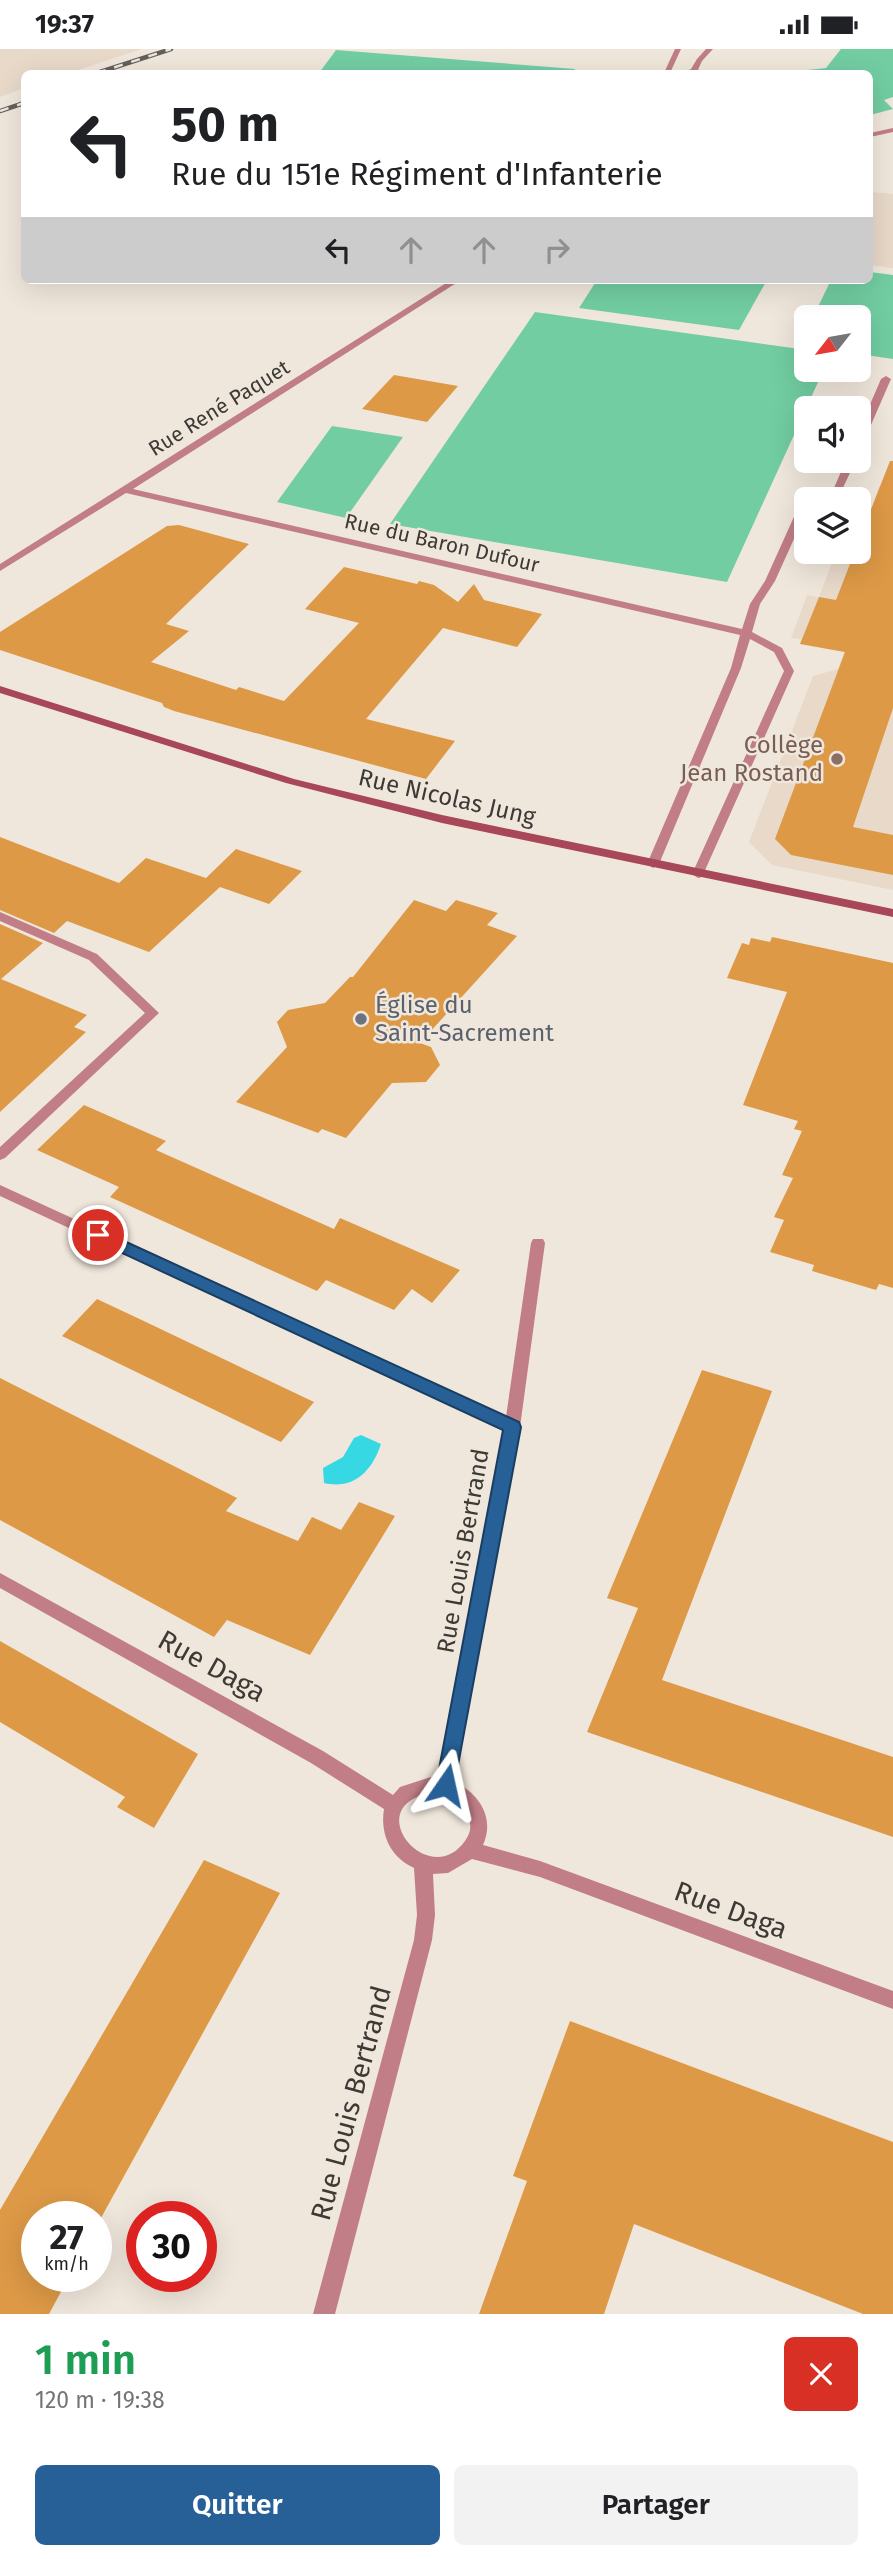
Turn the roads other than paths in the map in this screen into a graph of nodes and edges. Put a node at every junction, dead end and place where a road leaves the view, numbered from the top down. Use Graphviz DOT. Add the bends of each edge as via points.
graph roads {
  1 [pos="678,49"];
  2 [pos="710,49"];
  3 [pos="668,70"];
  4 [pos="694,70"];
  5 [pos="893,130"];
  6 [pos="873,134"];
  7 [pos="451,284"];
  8 [pos="886,379"];
  9 [pos="871,413"];
  10 [pos="126,490"];
  11 [pos="794,529"];
  12 [pos="0,568"];
  13 [pos="748,634"];
  14 [pos="0,689"];
  15 [pos="653,864"];
  16 [pos="698,874"];
  17 [pos="893,913"];
  18 [pos="0,916"];
  19 [pos="0,1156"];
  20 [pos="0,1190"];
  21 [pos="538,1243"];
  22 [pos="512,1427"];
  23 [pos="0,1580"];
  24 [pos="446,1785"];
  25 [pos="395,1806"];
  26 [pos="470,1850"];
  27 [pos="423,1864"];
  28 [pos="893,2000"];
  29 [pos="324,2314"];
  1 -- 3 [label="street"];
  2 -- 4 [label="street"];
  5 -- 6 [label="street"];
  7 -- 10 [label="street, Rue René Paquet"];
  8 -- 9 [label="street"];
  10 -- 12 [label="street, Rue René Paquet"];
  10 -- 13 [label="street, Rue du Baron Dufour"];
  11 -- 13 [label="street" via="755,604"];
  13 -- 15 [label="street"];
  13 -- 16 [label="street, Rue du Baron Dufour" via="778,650 789,671"];
  14 -- 15 [label="main road, Rue Nicolas Jung" via="290,781"];
  15 -- 16 [label="main road, Rue Nicolas Jung"];
  16 -- 17 [label="main road, Rue Nicolas Jung"];
  18 -- 19 [label="street" via="93,957 153,1013"];
  20 -- 22 [label="street"];
  21 -- 22 [label="street, Rue Louis Bertrand"];
  22 -- 24 [label="street, Rue Louis Bertrand"];
  23 -- 25 [label="street, Rue Daga" via="317,1757"];
  24 -- 25 [label="street" via="412,1790"];
  24 -- 26 [label="street" via="459,1791 478,1811 477,1838"];
  25 -- 27 [label="street" via="391,1817 394,1842 411,1860"];
  26 -- 27 [label="street" via="450,1863"];
  26 -- 28 [label="street, Rue Daga" via="540,1869"];
  27 -- 29 [label="street, Rue Louis Bertrand" via="423,1940"];
}
